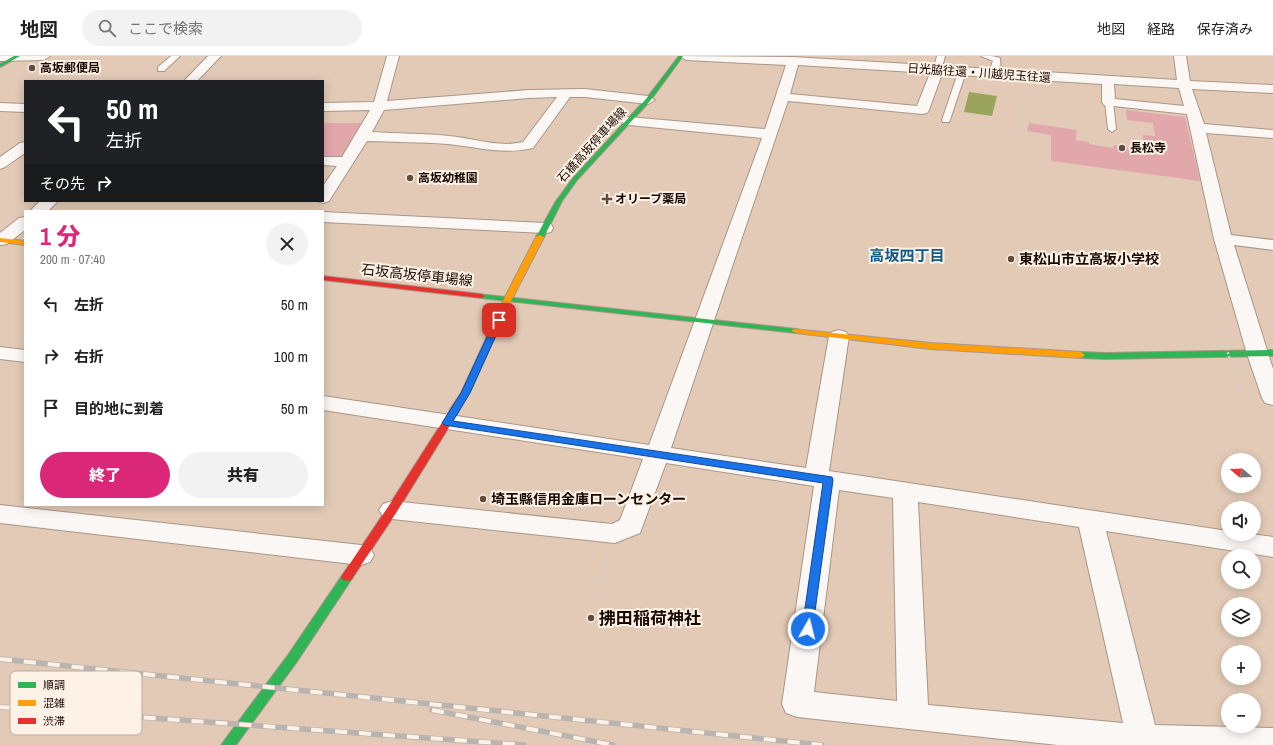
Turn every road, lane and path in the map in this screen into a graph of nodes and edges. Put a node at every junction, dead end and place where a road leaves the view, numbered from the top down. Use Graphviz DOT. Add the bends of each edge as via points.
graph roads {
  1 [pos="17,56"];
  2 [pos="44,56"];
  3 [pos="176,56"];
  4 [pos="215,56"];
  5 [pos="393,56"];
  6 [pos="681,56"];
  7 [pos="686,56"];
  8 [pos="941,56"];
  9 [pos="985,56"];
  10 [pos="1180,56"];
  11 [pos="0,57"];
  12 [pos="793,61"];
  13 [pos="0,66"];
  14 [pos="161,69"];
  15 [pos="938,71"];
  16 [pos="962,72"];
  17 [pos="998,75"];
  18 [pos="1027,77"];
  19 [pos="191,80"];
  20 [pos="1108,82"];
  21 [pos="1184,85"];
  22 [pos="1273,89"];
  23 [pos="566,94"];
  24 [pos="784,96"];
  25 [pos="648,100"];
  26 [pos="1109,102"];
  27 [pos="379,106"];
  28 [pos="0,107"];
  29 [pos="324,107"];
  30 [pos="24,108"];
  31 [pos="1192,111"];
  32 [pos="946,120"];
  33 [pos="629,121"];
  34 [pos="1198,128"];
  35 [pos="1112,129"];
  36 [pos="1020,130"];
  37 [pos="769,134"];
  38 [pos="1273,134"];
  39 [pos="361,136"];
  40 [pos="24,147"];
  41 [pos="1019,159"];
  42 [pos="324,161"];
  43 [pos="347,162"];
  44 [pos="0,164"];
  45 [pos="324,196"];
  46 [pos="49,202"];
  47 [pos="39,210"];
  48 [pos="324,216"];
  49 [pos="24,223"];
  50 [pos="545,228"];
  51 [pos="1223,239"];
  52 [pos="1,240"];
  53 [pos="24,243"];
  54 [pos="1273,245"];
  55 [pos="324,278"];
  56 [pos="508,299"];
  57 [pos="707,320"];
  58 [pos="1222,333"];
  59 [pos="839,336"];
  60 [pos="0,352"];
  61 [pos="1265,354"];
  62 [pos="24,356"];
  63 [pos="1234,373"];
  64 [pos="1273,398"];
  65 [pos="324,403"];
  66 [pos="447,423"];
  67 [pos="657,455"];
  68 [pos="822,479"];
  69 [pos="905,490"];
  70 [pos="392,510"];
  71 [pos="0,514"];
  72 [pos="1090,520"];
  73 [pos="615,534"];
  74 [pos="1273,547"];
  75 [pos="362,555"];
  76 [pos="595,594"];
  77 [pos="913,717"];
  78 [pos="1144,739"];
  79 [pos="1273,742"];
  80 [pos="228,745"];
  1 -- 2 [label="street"];
  1 -- 11 [label="street"];
  1 -- 13 [label="street"];
  3 -- 14 [label="lane"];
  4 -- 19 [label="street"];
  5 -- 27 [label="street"];
  6 -- 25 [label="street, 石橋高坂停車場線"];
  7 -- 12 [label="street, 日光脇往還・川越児玉往還"];
  8 -- 15 [label="lane"];
  9 -- 17 [label="lane" via="997,60 995,66"];
  10 -- 21 [label="street"];
  12 -- 15 [label="street, 日光脇往還・川越児玉往還"];
  12 -- 24 [label="street"];
  15 -- 16 [label="street, 日光脇往還・川越児玉往還"];
  15 -- 24 [label="street" via="922,110"];
  16 -- 17 [label="street, 日光脇往還・川越児玉往還"];
  16 -- 32 [label="lane"];
  17 -- 18 [label="street, 日光脇往還・川越児玉往還"];
  18 -- 20 [label="street, 日光脇往還・川越児玉往還"];
  18 -- 36 [label="path"];
  20 -- 21 [label="street, 日光脇往還・川越児玉往還"];
  20 -- 26 [label="street"];
  21 -- 22 [label="street, 日光脇往還・川越児玉往還"];
  21 -- 31 [label="street"];
  23 -- 25 [label="street" via="585,93"];
  23 -- 27 [label="street" via="529,94"];
  23 -- 39 [label="street" via="528,146 497,147 450,140"];
  24 -- 37 [label="street"];
  25 -- 33 [label="street, 石橋高坂停車場線"];
  26 -- 31 [label="street"];
  26 -- 35 [label="lane"];
  27 -- 29 [label="street"];
  27 -- 39 [label="street"];
  28 -- 30 [label="street"];
  31 -- 34 [label="street"];
  32 -- 36 [label="path"];
  33 -- 37 [label="street"];
  33 -- 50 [label="street, 石橋高坂停車場線" via="576,179 559,201"];
  34 -- 38 [label="street"];
  34 -- 51 [label="street"];
  36 -- 41 [label="path"];
  37 -- 57 [label="street"];
  39 -- 43 [label="street"];
  40 -- 44 [label="street"];
  42 -- 43 [label="street"];
  43 -- 45 [label="street"];
  46 -- 47 [label="street"];
  48 -- 50 [label="street"];
  49 -- 52 [label="street"];
  50 -- 56 [label="street, 石橋高坂停車場線"];
  51 -- 54 [label="street"];
  51 -- 61 [label="street"];
  52 -- 53 [label="street"];
  55 -- 56 [label="street, 石坂高坂停車場線"];
  56 -- 57 [label="street, 石坂高坂停車場線"];
  56 -- 66 [label="street, 石橋高坂停車場線" via="465,393"];
  57 -- 59 [label="street, 石坂高坂停車場線"];
  57 -- 67 [label="street"];
  58 -- 63 [label="path, bridge"];
  59 -- 61 [label="street, 石坂高坂停車場線" via="1033,353 1105,356"];
  59 -- 68 [label="street"];
  60 -- 62 [label="street"];
  61 -- 64 [label="street"];
  65 -- 66 [label="street"];
  66 -- 67 [label="street"];
  66 -- 70 [label="street, 石橋高坂停車場線"];
  67 -- 68 [label="street"];
  67 -- 73 [label="street" via="631,526"];
  68 -- 69 [label="street"];
  68 -- 77 [label="street" via="797,704"];
  69 -- 72 [label="street"];
  69 -- 77 [label="street"];
  70 -- 73 [label="street"];
  70 -- 75 [label="street, 石橋高坂停車場線"];
  71 -- 75 [label="street"];
  72 -- 74 [label="street"];
  72 -- 78 [label="street"];
  73 -- 76 [label="path"];
  75 -- 80 [label="street, 石橋高坂停車場線" via="292,659"];
  77 -- 78 [label="street"];
  78 -- 79 [label="street"];
}
